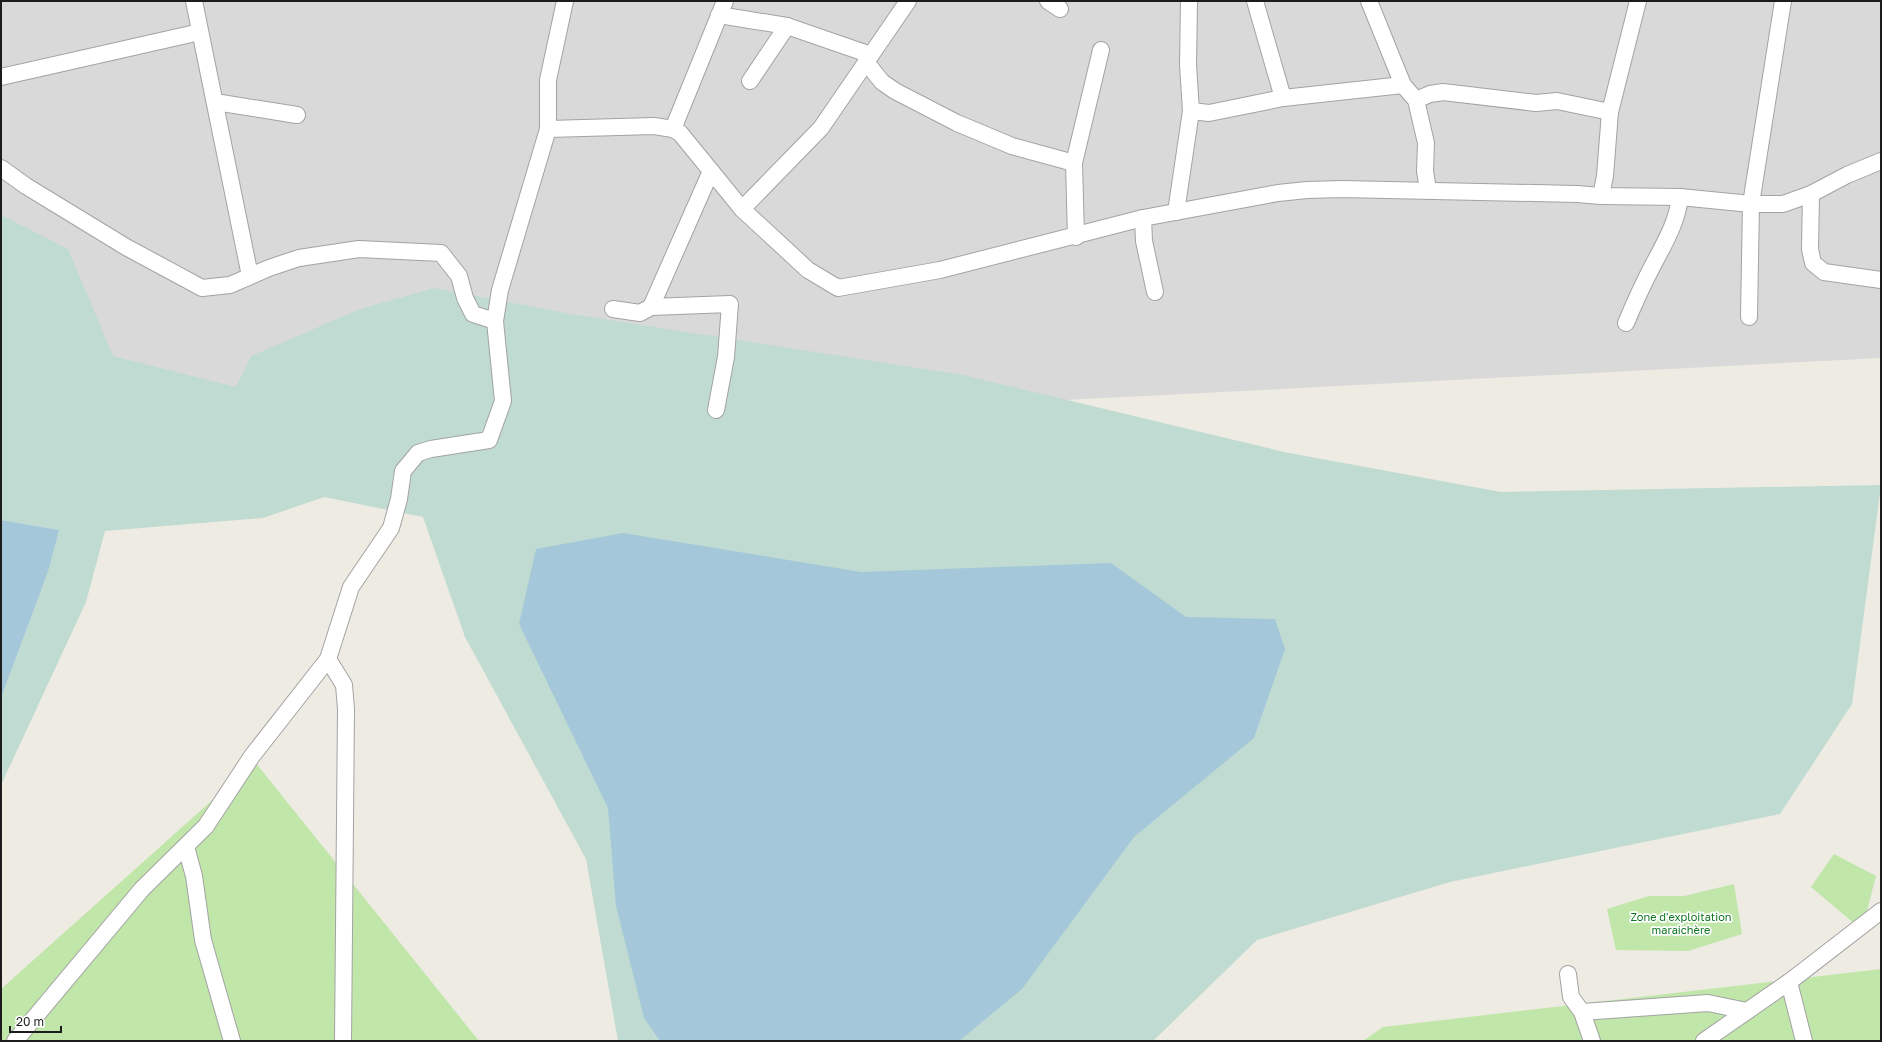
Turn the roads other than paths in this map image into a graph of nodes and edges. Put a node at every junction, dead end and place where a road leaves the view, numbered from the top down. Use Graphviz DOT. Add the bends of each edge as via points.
graph roads {
  1 [pos="194,1"];
  2 [pos="565,1"];
  3 [pos="908,1"];
  4 [pos="1188,1"];
  5 [pos="1255,1"];
  6 [pos="1369,1"];
  7 [pos="1638,1"];
  8 [pos="1783,1"];
  9 [pos="722,8"];
  10 [pos="787,26"];
  11 [pos="200,32"];
  12 [pos="1101,50"];
  13 [pos="869,58"];
  14 [pos="1,77"];
  15 [pos="750,81"];
  16 [pos="1403,85"];
  17 [pos="1283,98"];
  18 [pos="1416,100"];
  19 [pos="215,102"];
  20 [pos="1191,111"];
  21 [pos="1610,112"];
  22 [pos="297,115"];
  23 [pos="548,129"];
  24 [pos="673,129"];
  25 [pos="1881,161"];
  26 [pos="1074,163"];
  27 [pos="1,168"];
  28 [pos="711,171"];
  29 [pos="1428,190"];
  30 [pos="1811,194"];
  31 [pos="1601,196"];
  32 [pos="1680,197"];
  33 [pos="1751,204"];
  34 [pos="742,209"];
  35 [pos="1176,212"];
  36 [pos="1143,218"];
  37 [pos="1076,237"];
  38 [pos="250,276"];
  39 [pos="1881,280"];
  40 [pos="1155,292"];
  41 [pos="652,307"];
  42 [pos="613,309"];
  43 [pos="1749,317"];
  44 [pos="495,322"];
  45 [pos="1626,323"];
  46 [pos="716,410"];
  47 [pos="328,659"];
  48 [pos="186,847"];
  49 [pos="1879,916"];
  50 [pos="1568,974"];
  51 [pos="1789,982"];
  52 [pos="1747,1011"];
  53 [pos="1582,1012"];
  54 [pos="16,1041"];
  55 [pos="232,1041"];
  56 [pos="343,1041"];
  57 [pos="1592,1041"];
  58 [pos="1704,1041"];
  59 [pos="1804,1041"];
  1 -- 11 [label="street"];
  2 -- 23 [label="street" via="548,80"];
  3 -- 13 [label="street"];
  4 -- 20 [label="street"];
  5 -- 17 [label="street"];
  6 -- 16 [label="street"];
  7 -- 21 [label="street"];
  8 -- 33 [label="street"];
  9 -- 10 [label="street"];
  9 -- 24 [label="street"];
  10 -- 13 [label="street"];
  10 -- 15 [label="street"];
  11 -- 14 [label="street"];
  11 -- 19 [label="street"];
  12 -- 26 [label="street"];
  13 -- 26 [label="street" via="882,82 957,123 1012,146"];
  13 -- 34 [label="street" via="821,128"];
  16 -- 17 [label="street"];
  16 -- 18 [label="street"];
  17 -- 20 [label="street" via="1209,114"];
  18 -- 21 [label="street" via="1443,92 1536,103 1557,101"];
  18 -- 29 [label="street" via="1426,143 1425,171"];
  19 -- 22 [label="street"];
  19 -- 38 [label="street"];
  20 -- 35 [label="street"];
  21 -- 31 [label="street"];
  23 -- 24 [label="street" via="654,126"];
  23 -- 44 [label="street" via="500,290"];
  24 -- 28 [label="street"];
  25 -- 30 [label="street"];
  26 -- 37 [label="street"];
  27 -- 38 [label="street" via="126,247 202,288 230,285"];
  28 -- 34 [label="street"];
  28 -- 41 [label="street"];
  29 -- 31 [label="street"];
  29 -- 35 [label="street" via="1307,190 1242,198"];
  30 -- 33 [label="street" via="1783,204"];
  30 -- 39 [label="street" via="1810,249 1813,263 1824,272"];
  31 -- 32 [label="street"];
  32 -- 33 [label="street"];
  32 -- 45 [label="street" via="1674,225"];
  33 -- 43 [label="street"];
  34 -- 37 [label="street" via="808,270 838,288 940,270"];
  35 -- 36 [label="street"];
  36 -- 37 [label="street"];
  36 -- 40 [label="street" via="1144,241"];
  38 -- 44 [label="street" via="299,258 359,250 441,253 459,276 473,314"];
  41 -- 42 [label="street" via="640,312"];
  41 -- 46 [label="street" via="730,304 726,357"];
  44 -- 47 [label="street" via="503,401 489,440 418,453 403,471 391,528 351,587"];
  47 -- 48 [label="street" via="252,756 206,826"];
  47 -- 56 [label="street" via="344,685 346,709"];
  48 -- 54 [label="street" via="142,889"];
  48 -- 55 [label="street" via="194,876 203,940"];
  49 -- 51 [label="street"];
  50 -- 53 [label="street" via="1571,997"];
  51 -- 52 [label="street"];
  51 -- 59 [label="street"];
  52 -- 53 [label="street" via="1708,1003"];
  52 -- 58 [label="street"];
  53 -- 57 [label="street"];
}
